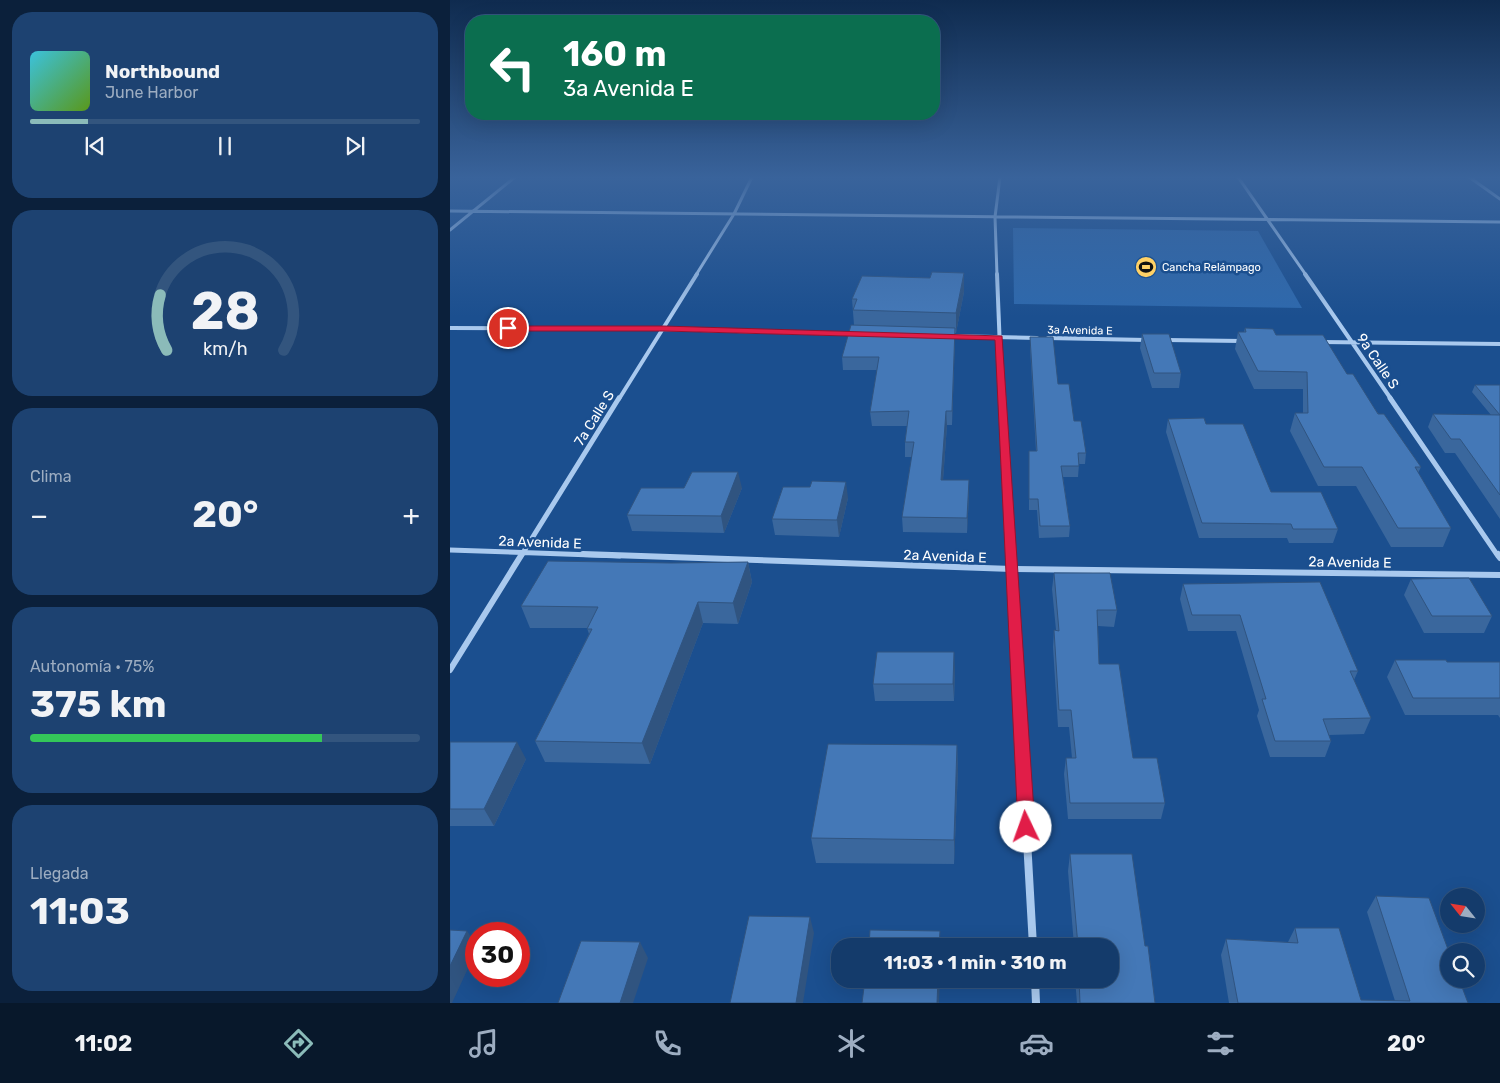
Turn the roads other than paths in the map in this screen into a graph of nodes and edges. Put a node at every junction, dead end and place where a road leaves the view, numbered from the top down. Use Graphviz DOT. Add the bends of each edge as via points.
graph roads {
  1 [pos="728,224"];
  2 [pos="994,224"];
  3 [pos="1271,224"];
  4 [pos="450,328"];
  5 [pos="663,329"];
  6 [pos="861,334"];
  7 [pos="940,336"];
  8 [pos="999,338"];
  9 [pos="1244,341"];
  10 [pos="1313,342"];
  11 [pos="1352,342"];
  12 [pos="1500,344"];
  13 [pos="450,550"];
  14 [pos="523,553"];
  15 [pos="1500,558"];
  16 [pos="1012,569"];
  17 [pos="1500,575"];
  18 [pos="450,670"];
  19 [pos="1033,938"];
  20 [pos="1035,988"];
  21 [pos="1036,1003"];
  1 -- 5 [label="street, 7a Calle S"];
  2 -- 8 [label="street"];
  3 -- 11 [label="street, 9a Calle S"];
  4 -- 5 [label="street"];
  5 -- 6 [label="street"];
  5 -- 14 [label="street, 7a Calle S"];
  7 -- 8 [label="street, 3a Avenida E"];
  8 -- 9 [label="street, 3a Avenida E"];
  8 -- 16 [label="street"];
  10 -- 11 [label="street"];
  11 -- 12 [label="street"];
  11 -- 15 [label="street, 9a Calle S"];
  13 -- 14 [label="street, 2a Avenida E"];
  14 -- 16 [label="street, 2a Avenida E"];
  14 -- 18 [label="street, 7a Calle S"];
  16 -- 17 [label="street, 2a Avenida E"];
  16 -- 19 [label="street"];
  20 -- 21 [label="street"];
}
